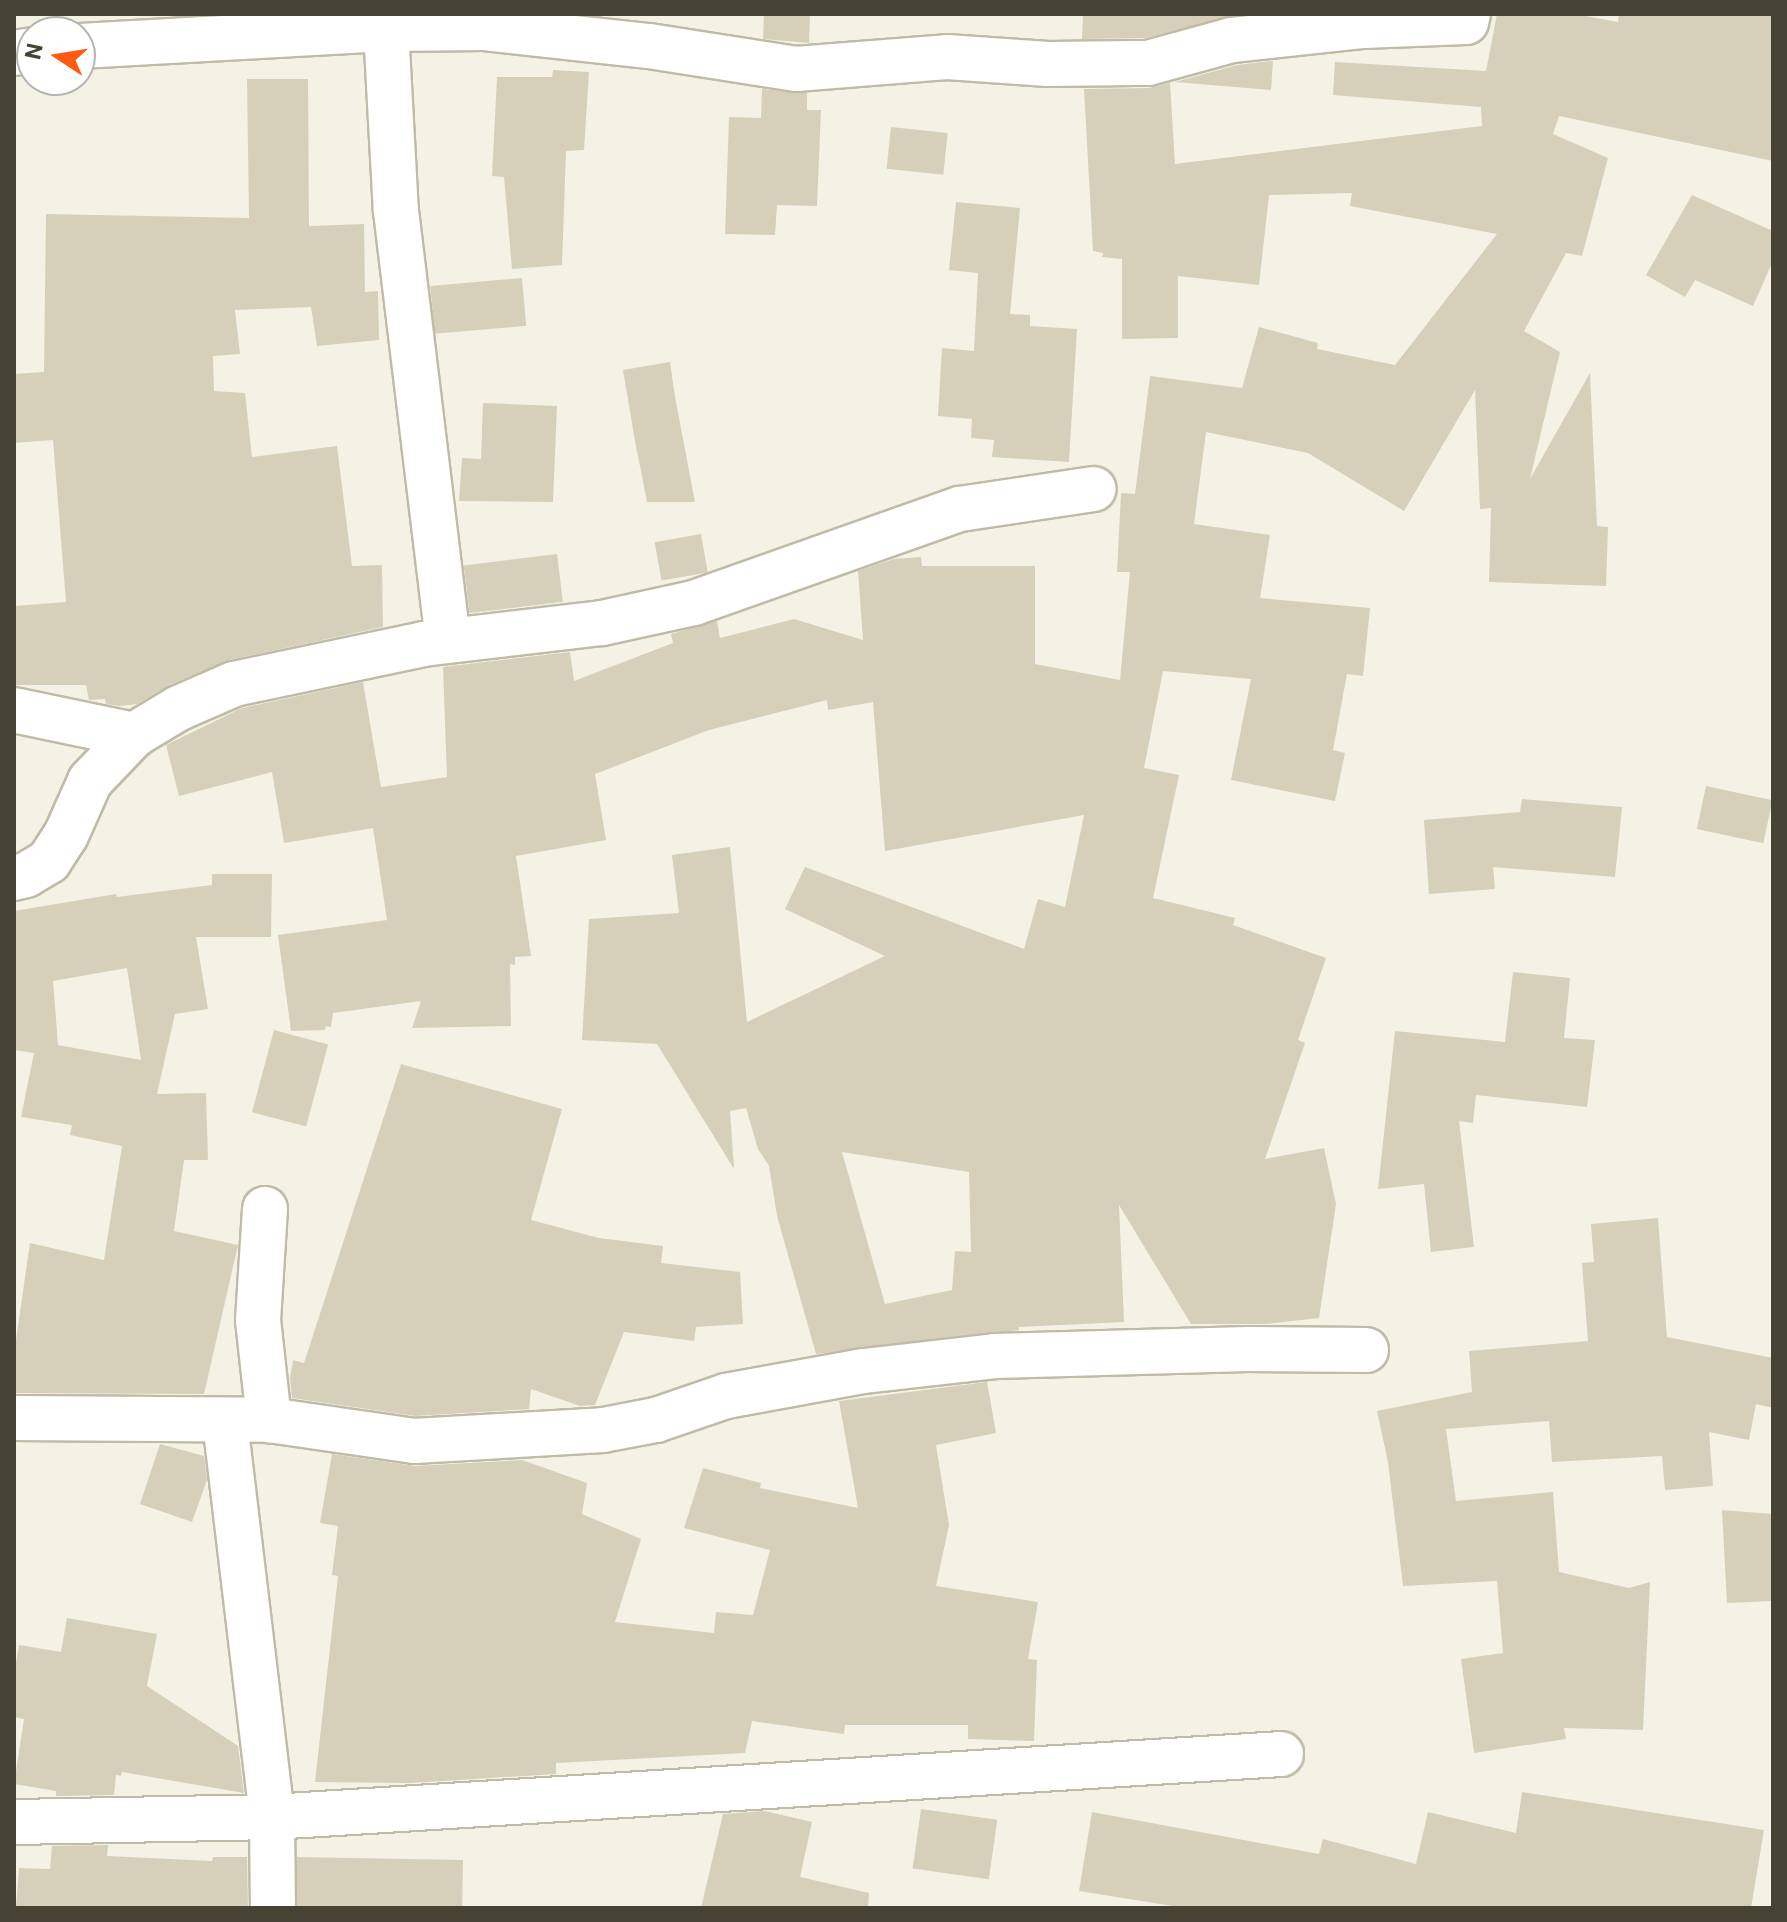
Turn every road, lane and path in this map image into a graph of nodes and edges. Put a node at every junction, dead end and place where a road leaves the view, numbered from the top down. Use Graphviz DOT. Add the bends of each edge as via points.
graph roads {
  1 [pos="1468,14"];
  2 [pos="230,26"];
  3 [pos="386,29"];
  4 [pos="96,44"];
  5 [pos="1094,489"];
  6 [pos="448,641"];
  7 [pos="14,710"];
  8 [pos="134,735"];
  9 [pos="14,878"];
  10 [pos="265,1209"];
  11 [pos="1366,1350"];
  12 [pos="14,1418"];
  13 [pos="269,1420"];
  14 [pos="225,1422"];
  15 [pos="1281,1754"];
  16 [pos="272,1817"];
  17 [pos="14,1822"];
  18 [pos="273,1908"];
  1 -- 3 [label="street" via="1466,22 1232,40 1148,63 947,57 796,69 483,28"];
  2 -- 3 [label="street"];
  2 -- 4 [label="street"];
  3 -- 6 [label="street" via="396,211"];
  5 -- 6 [label="street" via="960,509 694,603 602,623"];
  6 -- 8 [label="street" via="234,684"];
  7 -- 8 [label="street"];
  8 -- 9 [label="street" via="90,781 49,861"];
  10 -- 13 [label="street" via="258,1320"];
  11 -- 13 [label="street" via="995,1356 864,1371 726,1396 656,1420 603,1430 414,1441"];
  12 -- 14 [label="street"];
  13 -- 14 [label="street"];
  14 -- 16 [label="street"];
  15 -- 16 [label="street"];
  16 -- 17 [label="street"];
  16 -- 18 [label="street"];
}
